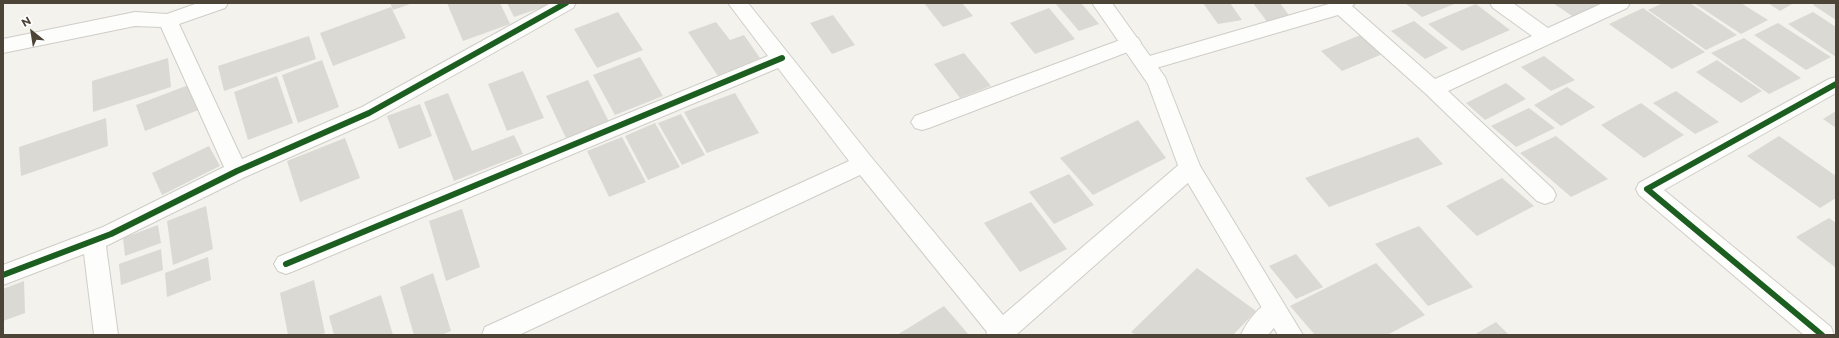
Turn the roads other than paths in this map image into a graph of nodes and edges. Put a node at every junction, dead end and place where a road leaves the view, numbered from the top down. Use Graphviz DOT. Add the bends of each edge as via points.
graph roads {
  1 [pos="218,3"];
  2 [pos="566,3"];
  3 [pos="738,3"];
  4 [pos="1102,3"];
  5 [pos="1500,3"];
  6 [pos="1620,3"];
  7 [pos="1343,5"];
  8 [pos="168,21"];
  9 [pos="1547,37"];
  10 [pos="1131,43"];
  11 [pos="3,46"];
  12 [pos="782,58"];
  13 [pos="1146,64"];
  14 [pos="1836,84"];
  15 [pos="1433,89"];
  16 [pos="922,122"];
  17 [pos="864,164"];
  18 [pos="1190,168"];
  19 [pos="237,171"];
  20 [pos="1545,195"];
  21 [pos="94,241"];
  22 [pos="286,264"];
  23 [pos="3,275"];
  24 [pos="1274,310"];
  25 [pos="1000,333"];
  26 [pos="106,335"];
  27 [pos="494,335"];
  28 [pos="1253,335"];
  29 [pos="1291,335"];
  30 [pos="1822,335"];
  1 -- 8 [label="street"];
  2 -- 19 [label="street" via="369,113"];
  3 -- 12 [label="street"];
  4 -- 10 [label="street"];
  5 -- 9 [label="street"];
  6 -- 9 [label="street"];
  7 -- 13 [label="street"];
  7 -- 15 [label="street"];
  8 -- 11 [label="street" via="152,18 135,19"];
  8 -- 19 [label="street"];
  9 -- 15 [label="street"];
  10 -- 13 [label="street"];
  10 -- 16 [label="street"];
  12 -- 17 [label="street"];
  12 -- 22 [label="street"];
  13 -- 18 [label="street" via="1158,82"];
  14 -- 30 [label="street" via="1647,189"];
  15 -- 20 [label="street"];
  17 -- 25 [label="street"];
  17 -- 27 [label="street"];
  18 -- 24 [label="street"];
  18 -- 25 [label="street"];
  19 -- 21 [label="street"];
  21 -- 23 [label="street"];
  21 -- 26 [label="street"];
  24 -- 28 [label="street"];
  24 -- 29 [label="street"];
}
